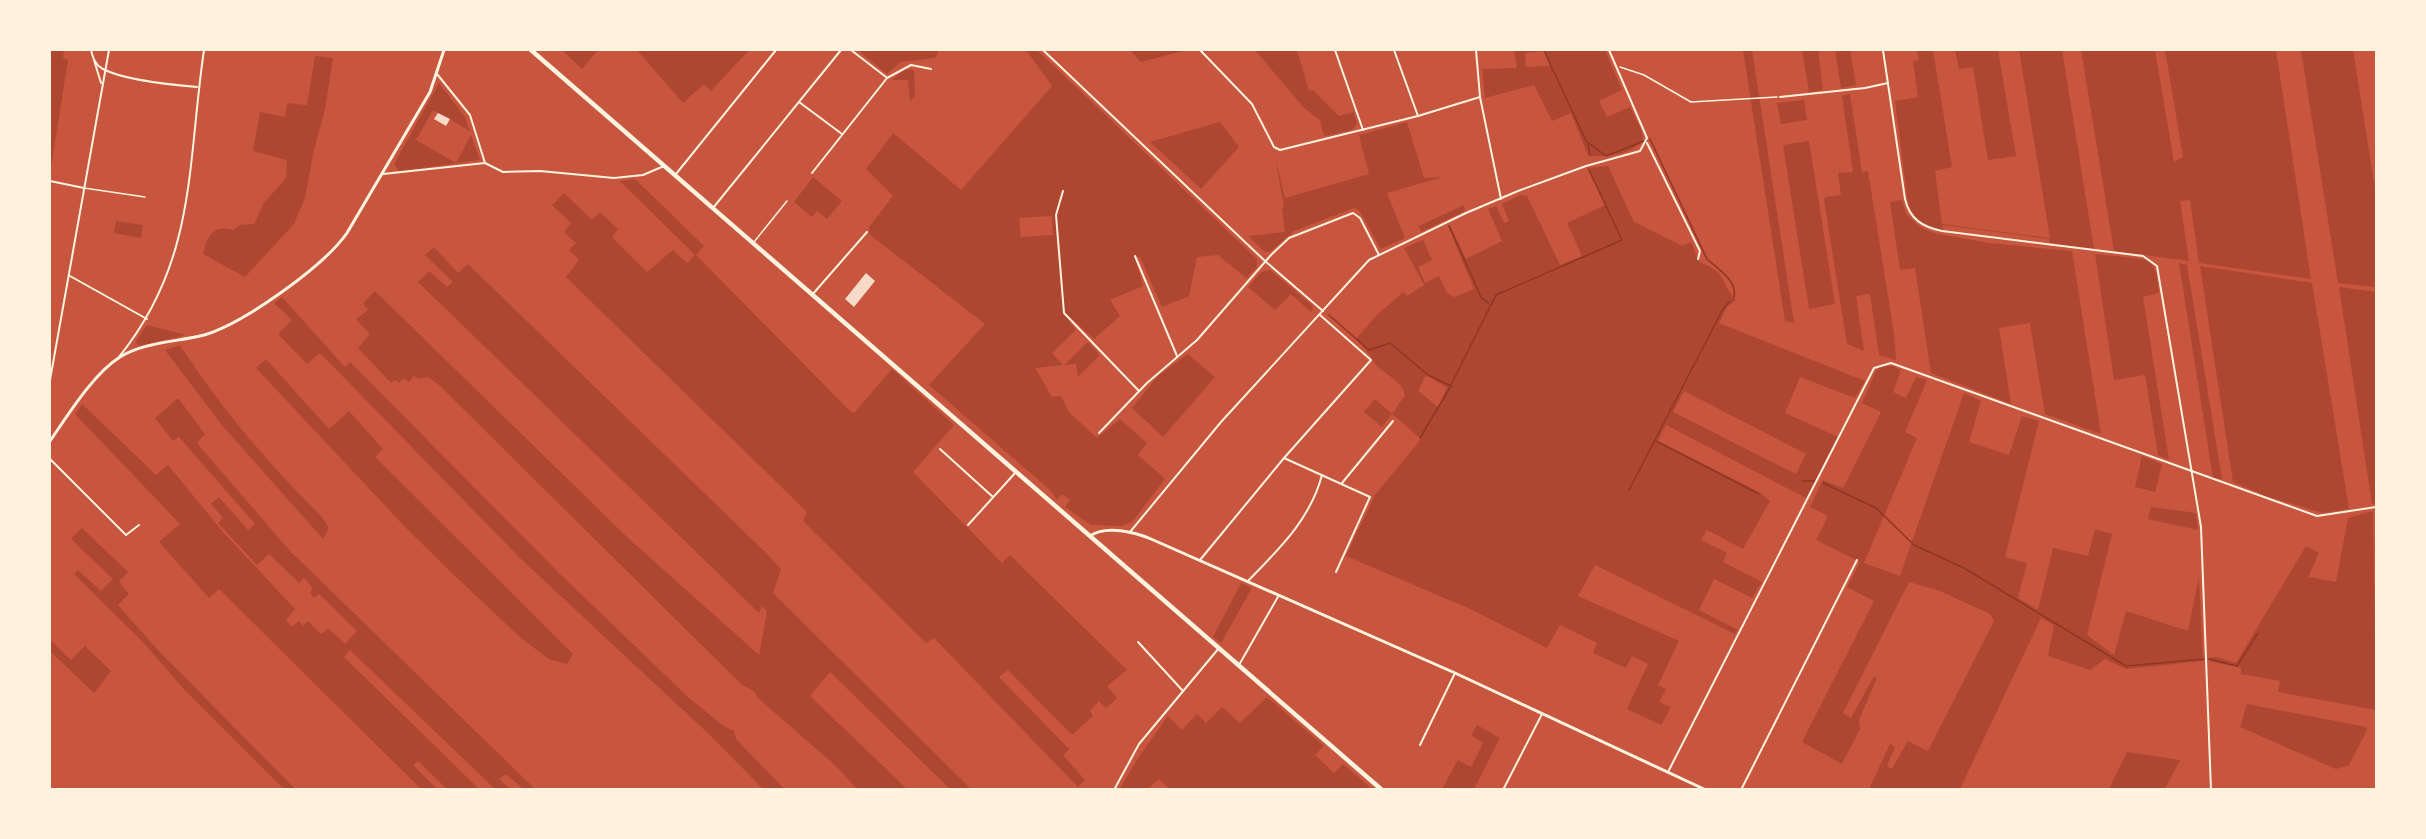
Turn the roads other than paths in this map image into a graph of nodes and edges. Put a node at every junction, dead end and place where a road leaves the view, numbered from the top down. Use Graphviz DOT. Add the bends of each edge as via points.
graph roads {
  1 [pos="91,50"];
  2 [pos="109,50"];
  3 [pos="204,50"];
  4 [pos="444,50"];
  5 [pos="531,50"];
  6 [pos="776,50"];
  7 [pos="841,50"];
  8 [pos="851,50"];
  9 [pos="1043,50"];
  10 [pos="1200,50"];
  11 [pos="1335,50"];
  12 [pos="1394,50"];
  13 [pos="1476,50"];
  14 [pos="1608,50"];
  15 [pos="1883,50"];
  16 [pos="94,60"];
  17 [pos="104,69"];
  18 [pos="931,69"];
  19 [pos="438,74"];
  20 [pos="887,78"];
  21 [pos="1888,83"];
  22 [pos="101,85"];
  23 [pos="199,87"];
  24 [pos="1480,97"];
  25 [pos="1780,97"];
  26 [pos="799,102"];
  27 [pos="1418,116"];
  28 [pos="1363,130"];
  29 [pos="842,134"];
  30 [pos="1647,142"];
  31 [pos="485,163"];
  32 [pos="664,166"];
  33 [pos="812,173"];
  34 [pos="383,174"];
  35 [pos="675,175"];
  36 [pos="50,181"];
  37 [pos="84,188"];
  38 [pos="1063,191"];
  39 [pos="145,197"];
  40 [pos="1501,199"];
  41 [pos="787,201"];
  42 [pos="713,208"];
  43 [pos="867,231"];
  44 [pos="753,244"];
  45 [pos="1379,255"];
  46 [pos="1135,256"];
  47 [pos="1698,260"];
  48 [pos="1265,261"];
  49 [pos="70,276"];
  50 [pos="812,295"];
  51 [pos="1323,311"];
  52 [pos="1320,315"];
  53 [pos="147,319"];
  54 [pos="132,340"];
  55 [pos="137,350"];
  56 [pos="1177,356"];
  57 [pos="117,359"];
  58 [pos="50,380"];
  59 [pos="1139,391"];
  60 [pos="1393,421"];
  61 [pos="1099,434"];
  62 [pos="50,441"];
  63 [pos="940,449"];
  64 [pos="1284,458"];
  65 [pos="50,459"];
  66 [pos="1016,472"];
  67 [pos="2192,472"];
  68 [pos="1322,476"];
  69 [pos="1342,483"];
  70 [pos="993,497"];
  71 [pos="2376,507"];
  72 [pos="139,525"];
  73 [pos="968,525"];
  74 [pos="1130,532"];
  75 [pos="1090,536"];
  76 [pos="1200,560"];
  77 [pos="1857,560"];
  78 [pos="1336,572"];
  79 [pos="1248,581"];
  80 [pos="1280,595"];
  81 [pos="1138,642"];
  82 [pos="1219,648"];
  83 [pos="1239,666"];
  84 [pos="1455,673"];
  85 [pos="1183,691"];
  86 [pos="1542,714"];
  87 [pos="1420,745"];
  88 [pos="1668,772"];
  89 [pos="1113,789"];
  90 [pos="1382,789"];
  91 [pos="1503,789"];
  92 [pos="1706,789"];
  93 [pos="1741,789"];
  94 [pos="2211,789"];
  1 -- 16 [label="street"];
  2 -- 17 [label="street"];
  3 -- 23 [label="street"];
  4 -- 19 [label="street"];
  5 -- 32 [label="main road"];
  6 -- 35 [label="street"];
  7 -- 26 [label="street"];
  8 -- 20 [label="street"];
  9 -- 48 [label="street"];
  10 -- 28 [label="street" via="1252,104 1277,149"];
  11 -- 28 [label="street"];
  12 -- 27 [label="street"];
  13 -- 24 [label="street"];
  14 -- 30 [label="street"];
  15 -- 21 [label="street"];
  16 -- 17 [label="street"];
  16 -- 22 [label="street"];
  17 -- 22 [label="street"];
  17 -- 23 [label="street"];
  18 -- 20 [label="street" via="911,65"];
  19 -- 31 [label="street" via="470,115"];
  19 -- 34 [label="street"];
  20 -- 29 [label="street"];
  21 -- 25 [label="street"];
  21 -- 67 [label="street" via="1907,205 1918,223 1942,231 2143,256 2153,262"];
  22 -- 37 [label="street"];
  23 -- 53 [label="street" via="185,215 164,287"];
  24 -- 27 [label="street"];
  24 -- 40 [label="street"];
  26 -- 29 [label="street"];
  26 -- 42 [label="street"];
  27 -- 28 [label="street"];
  29 -- 33 [label="street"];
  30 -- 40 [label="street" via="1640,151 1586,166"];
  30 -- 47 [label="street" via="1700,251"];
  31 -- 32 [label="street" via="503,172 614,178 643,175"];
  31 -- 34 [label="street"];
  32 -- 35 [label="main road"];
  34 -- 55 [label="street" via="338,246 308,272 224,327"];
  35 -- 42 [label="main road"];
  36 -- 37 [label="street"];
  37 -- 39 [label="lane"];
  37 -- 49 [label="street"];
  38 -- 59 [label="street" via="1056,215 1064,313"];
  40 -- 45 [label="street"];
  41 -- 44 [label="lane"];
  42 -- 44 [label="main road"];
  43 -- 50 [label="street"];
  44 -- 50 [label="main road"];
  45 -- 48 [label="street" via="1360,218 1350,213 1289,238"];
  45 -- 51 [label="street" via="1364,264"];
  46 -- 56 [label="street"];
  48 -- 51 [label="street"];
  48 -- 56 [label="street" via="1197,340"];
  49 -- 53 [label="street"];
  49 -- 58 [label="street"];
  50 -- 66 [label="main road"];
  51 -- 52 [label="street"];
  52 -- 64 [label="street" via="1371,360"];
  52 -- 74 [label="street" via="1221,422"];
  53 -- 54 [label="street"];
  54 -- 55 [label="street"];
  54 -- 57 [label="street"];
  55 -- 57 [label="street"];
  56 -- 59 [label="street"];
  57 -- 62 [label="street"];
  59 -- 61 [label="street"];
  60 -- 69 [label="street"];
  63 -- 70 [label="street"];
  64 -- 68 [label="street"];
  64 -- 76 [label="street"];
  65 -- 72 [label="street" via="126,535"];
  66 -- 70 [label="street"];
  66 -- 75 [label="main road"];
  67 -- 71 [label="street" via="2317,516"];
  67 -- 88 [label="street" via="1891,363 1874,368"];
  67 -- 94 [label="street" via="2201,527"];
  68 -- 69 [label="street"];
  68 -- 79 [label="street" via="1304,519"];
  69 -- 78 [label="street" via="1370,497"];
  70 -- 73 [label="street"];
  74 -- 75 [label="street" via="1097,532"];
  74 -- 76 [label="street"];
  75 -- 82 [label="main road"];
  76 -- 79 [label="street"];
  77 -- 93 [label="street"];
  79 -- 80 [label="street"];
  80 -- 83 [label="street"];
  80 -- 84 [label="street"];
  81 -- 85 [label="street"];
  82 -- 83 [label="main road"];
  82 -- 85 [label="street"];
  83 -- 90 [label="main road"];
  84 -- 86 [label="street"];
  84 -- 87 [label="street"];
  85 -- 89 [label="street" via="1139,744"];
  86 -- 88 [label="street"];
  86 -- 91 [label="street"];
  88 -- 92 [label="street"];
}
